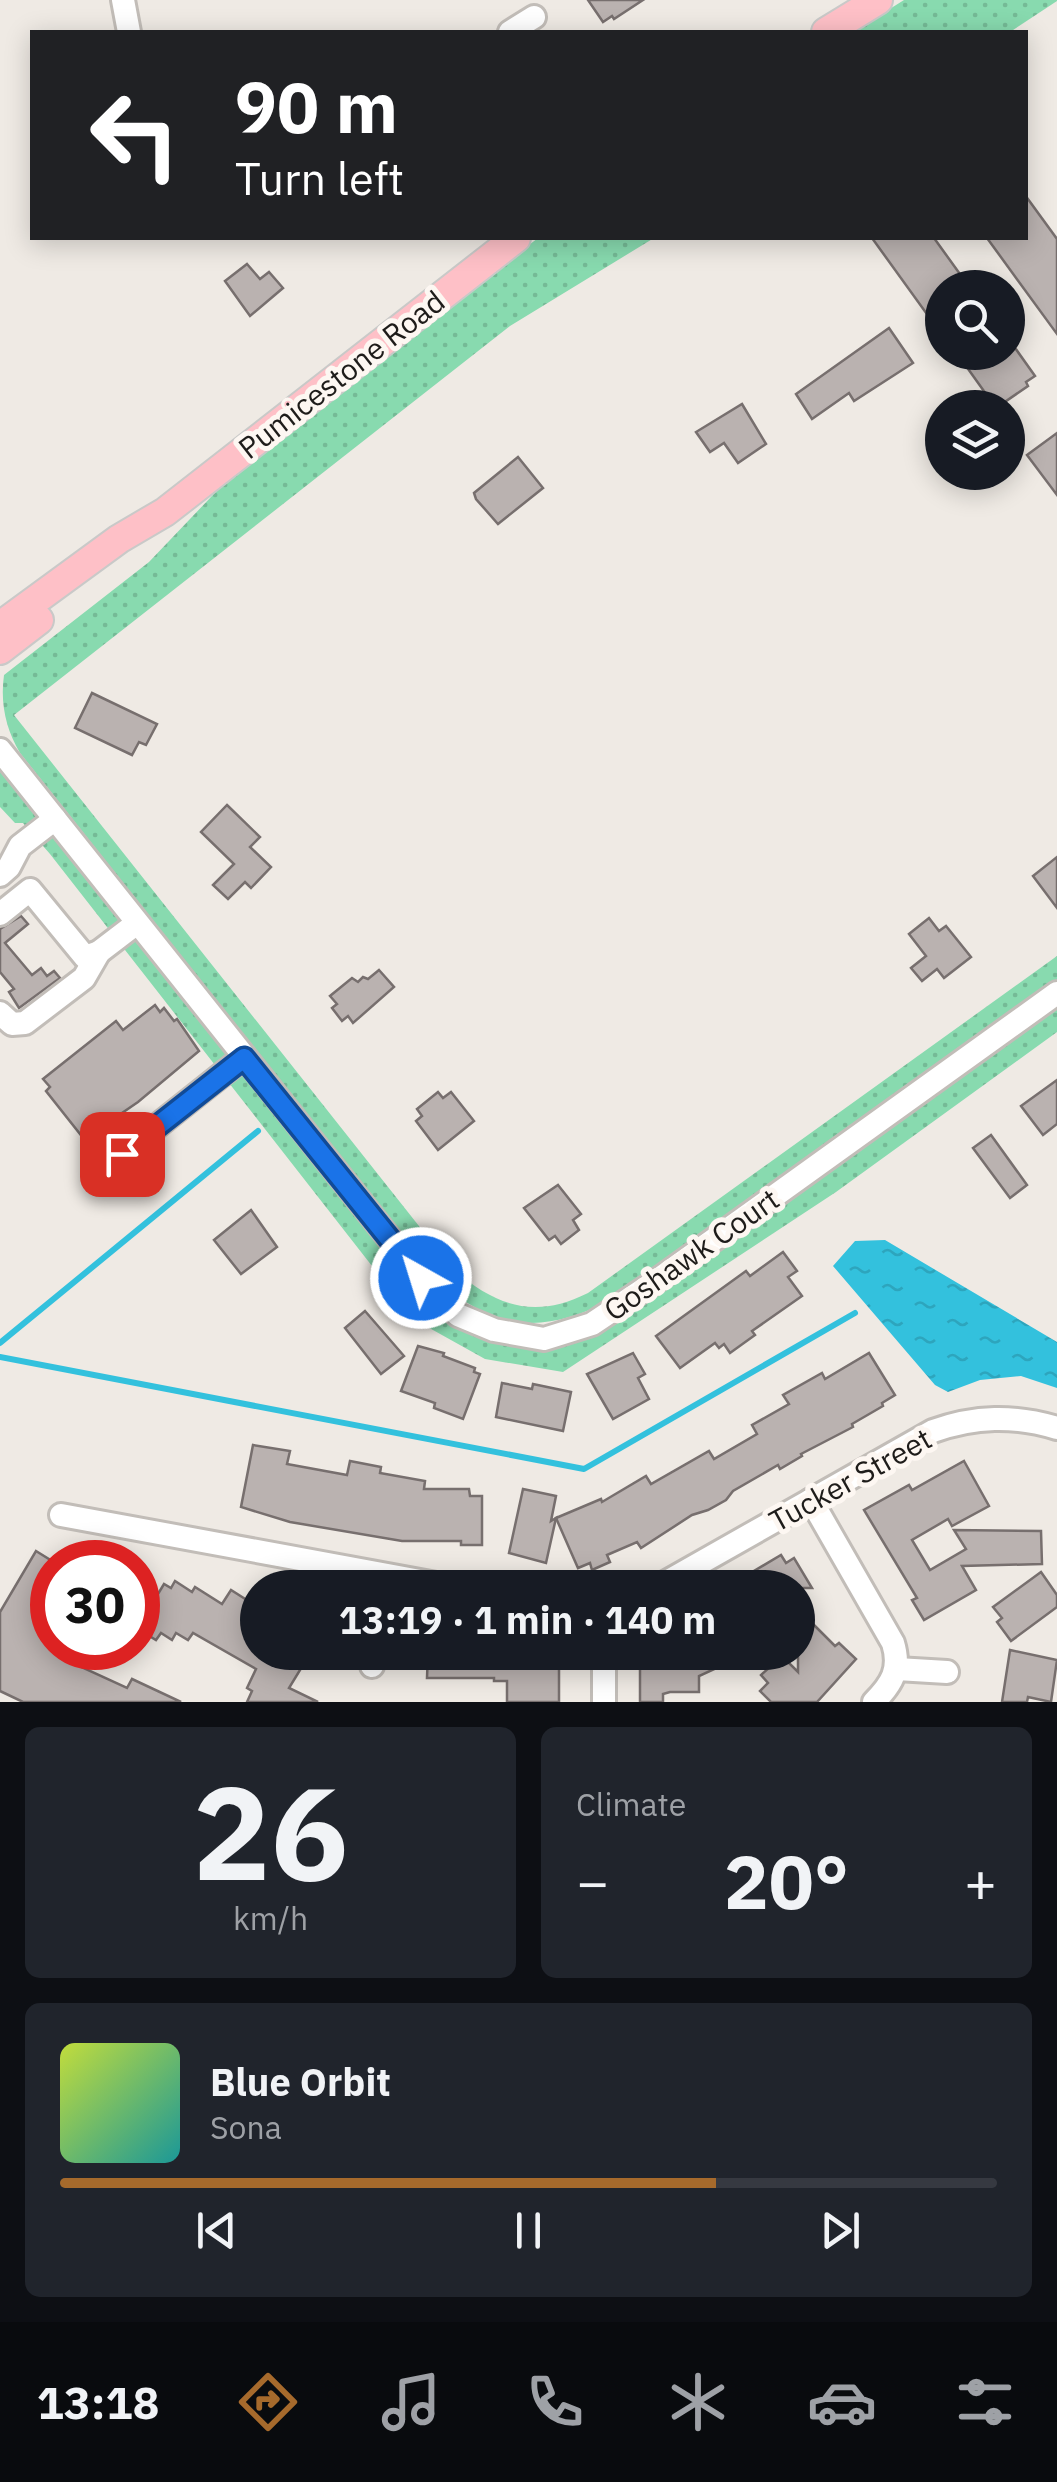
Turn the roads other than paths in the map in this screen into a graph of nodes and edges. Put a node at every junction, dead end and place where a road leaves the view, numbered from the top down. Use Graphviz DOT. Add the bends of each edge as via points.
graph roads {
  1 [pos="123,0"];
  2 [pos="878,0"];
  3 [pos="534,18"];
  4 [pos="128,30"];
  5 [pos="513,30"];
  6 [pos="829,30"];
  7 [pos="513,240"];
  8 [pos="165,512"];
  9 [pos="0,626"];
  10 [pos="0,650"];
  11 [pos="0,750"];
  12 [pos="56,819"];
  13 [pos="0,875"];
  14 [pos="0,914"];
  15 [pos="138,923"];
  16 [pos="99,952"];
  17 [pos="1057,993"];
  18 [pos="0,1013"];
  19 [pos="244,1058"];
  20 [pos="122,1154"];
  21 [pos="1057,1428"];
  22 [pos="810,1500"];
  23 [pos="61,1515"];
  24 [pos="333,1570"];
  25 [pos="688,1570"];
  26 [pos="604,1670"];
  27 [pos="897,1670"];
  28 [pos="947,1672"];
  29 [pos="604,1702"];
  30 [pos="874,1702"];
  1 -- 4 [label="street"];
  2 -- 6 [label="main road"];
  3 -- 5 [label="street"];
  7 -- 8 [label="main road, Pumicestone Road"];
  8 -- 9 [label="main road, Pumicestone Road"];
  8 -- 10 [label="main road, Pumicestone Road" via="134,546"];
  11 -- 12 [label="street, Goshawk Court"];
  12 -- 13 [label="street" via="20,846"];
  12 -- 15 [label="street, Goshawk Court"];
  14 -- 16 [label="street" via="30,890 80,954"];
  15 -- 16 [label="street"];
  15 -- 19 [label="street, Goshawk Court"];
  16 -- 18 [label="street" via="18,1014"];
  17 -- 19 [label="street, Goshawk Court" via="659,1279 592,1324 544,1339 494,1330 458,1314 421,1278"];
  19 -- 20 [label="street"];
  21 -- 22 [label="street, Tucker Street" via="1012,1418 958,1422"];
  22 -- 25 [label="street, Tucker Street"];
  22 -- 27 [label="street" via="893,1644"];
  23 -- 24 [label="street"];
  26 -- 29 [label="street"];
  27 -- 28 [label="street"];
  27 -- 30 [label="street"];
}
